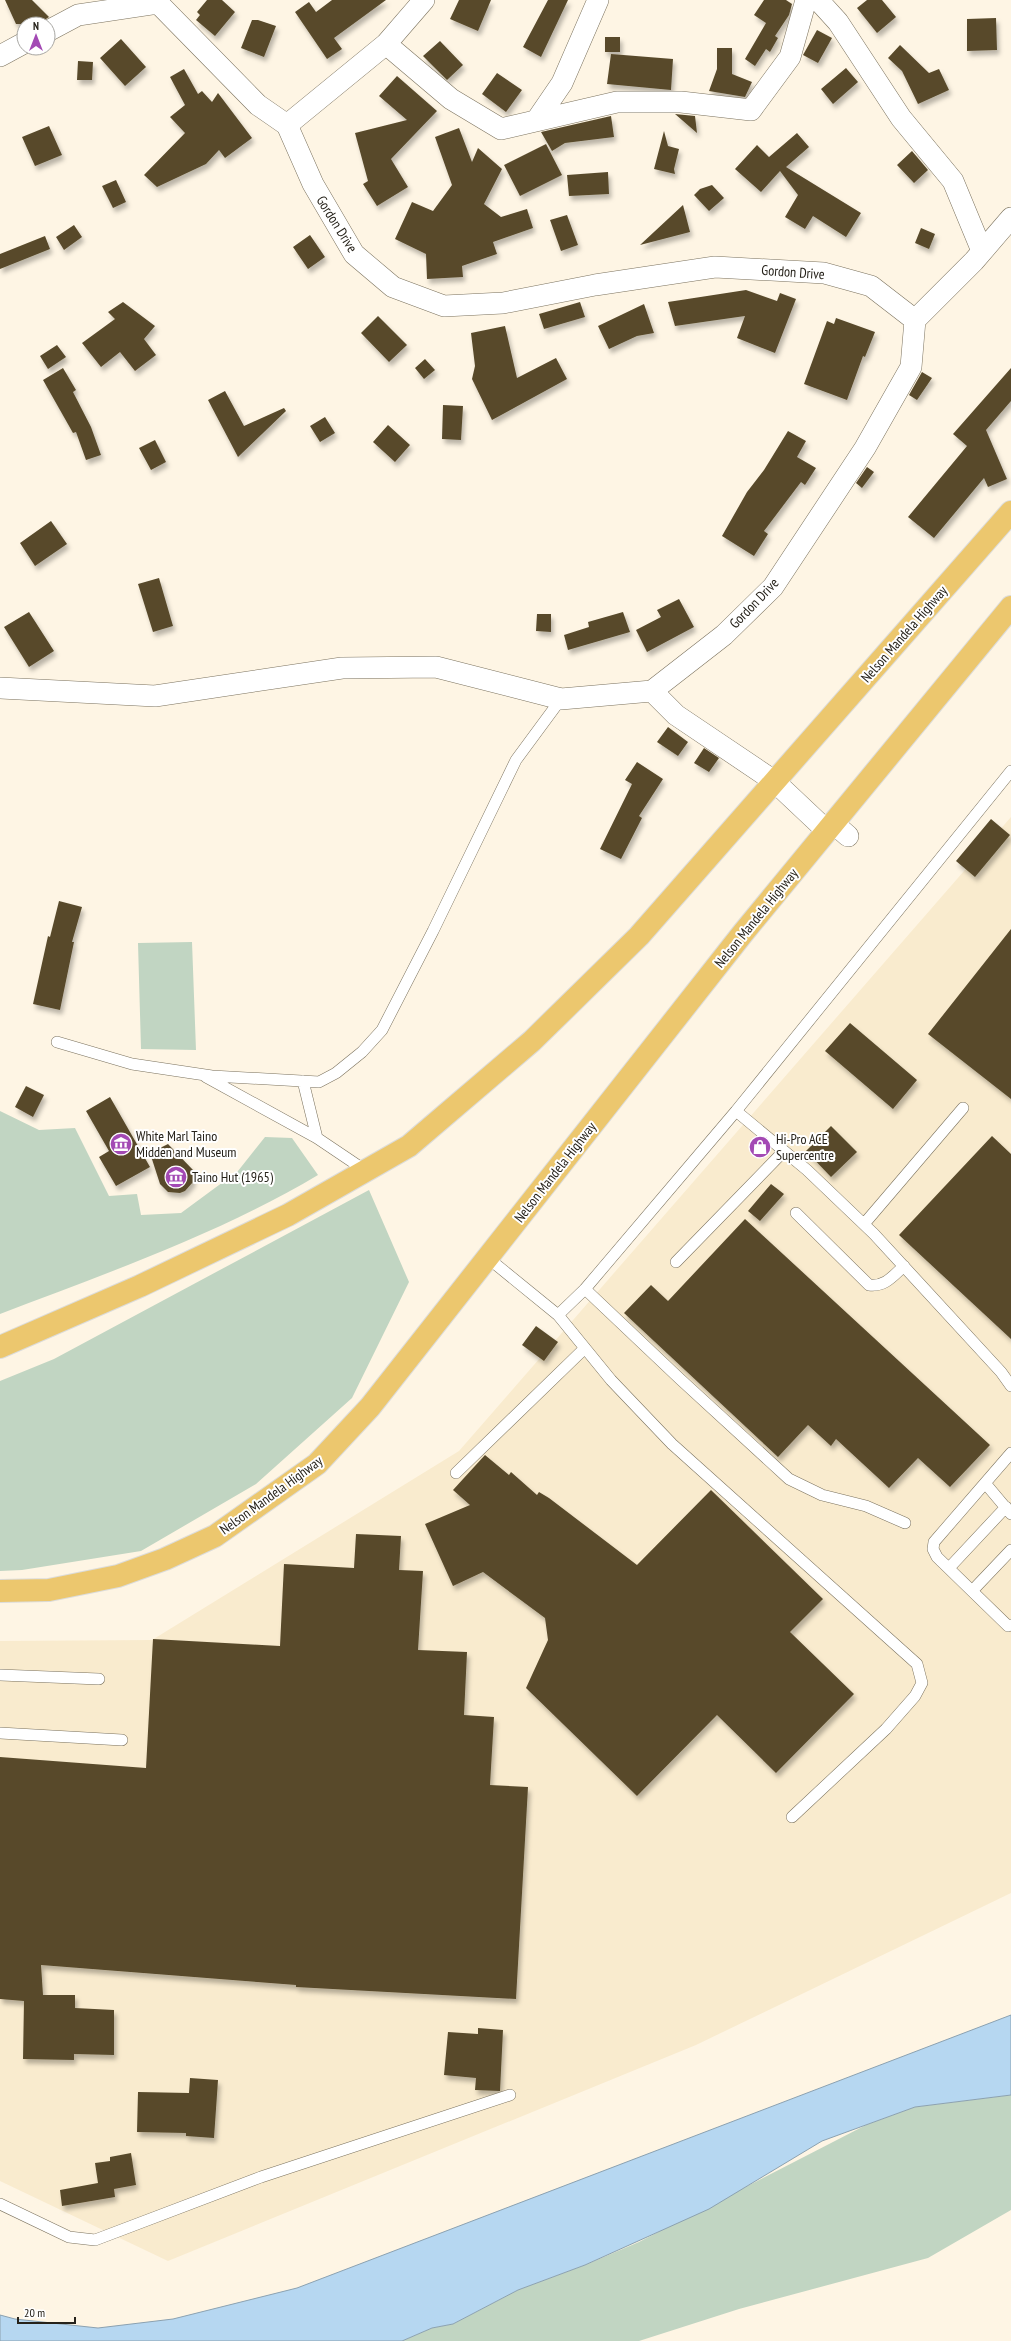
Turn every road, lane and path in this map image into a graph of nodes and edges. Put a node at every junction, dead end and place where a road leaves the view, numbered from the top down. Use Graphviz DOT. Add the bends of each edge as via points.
graph roads {
  1 [pos="598,0"];
  2 [pos="806,0"];
  3 [pos="818,0"];
  4 [pos="159,2"];
  5 [pos="417,3"];
  6 [pos="56,27"];
  7 [pos="386,44"];
  8 [pos="16,47"];
  9 [pos="0,56"];
  10 [pos="536,121"];
  11 [pos="287,125"];
  12 [pos="1011,218"];
  13 [pos="982,251"];
  14 [pos="916,320"];
  15 [pos="1011,512"];
  16 [pos="1011,607"];
  17 [pos="0,688"];
  18 [pos="652,691"];
  19 [pos="561,699"];
  20 [pos="1011,771"];
  21 [pos="771,792"];
  22 [pos="835,830"];
  23 [pos="57,1042"];
  24 [pos="202,1075"];
  25 [pos="303,1081"];
  26 [pos="963,1108"];
  27 [pos="736,1111"];
  28 [pos="316,1138"];
  29 [pos="784,1151"];
  30 [pos="366,1171"];
  31 [pos="796,1213"];
  32 [pos="864,1224"];
  33 [pos="488,1258"];
  34 [pos="676,1262"];
  35 [pos="904,1266"];
  36 [pos="585,1289"];
  37 [pos="558,1315"];
  38 [pos="0,1347"];
  39 [pos="585,1348"];
  40 [pos="1011,1386"];
  41 [pos="1011,1453"];
  42 [pos="456,1473"];
  43 [pos="985,1483"];
  44 [pos="1008,1510"];
  45 [pos="905,1523"];
  46 [pos="1011,1550"];
  47 [pos="949,1568"];
  48 [pos="0,1591"];
  49 [pos="972,1591"];
  50 [pos="1011,1626"];
  51 [pos="0,1675"];
  52 [pos="99,1679"];
  53 [pos="0,1733"];
  54 [pos="122,1740"];
  55 [pos="792,1817"];
  56 [pos="510,2095"];
  57 [pos="0,2204"];
  1 -- 10 [label="street" via="562,83"];
  2 -- 10 [label="street" via="790,57 751,110 682,102 617,102"];
  3 -- 13 [label="street" via="838,22 901,118 954,181"];
  4 -- 6 [label="street" via="78,15"];
  4 -- 11 [label="street" via="258,105"];
  5 -- 7 [label="street"];
  7 -- 10 [label="street" via="451,99 501,130"];
  7 -- 11 [label="street"];
  8 -- 9 [label="street"];
  11 -- 14 [label="street, Gordon Drive" via="313,184 354,254 393,287 444,306 503,303 595,284 715,267 824,273 871,286"];
  12 -- 13 [label="street"];
  13 -- 14 [label="street"];
  14 -- 18 [label="street, Gordon Drive" via="911,367 864,448 773,587 724,635"];
  15 -- 21 [label="highway, Nelson Mandela Highway"];
  16 -- 22 [label="highway, Nelson Mandela Highway"];
  17 -- 19 [label="street" via="156,696 342,668 436,668"];
  18 -- 19 [label="street"];
  18 -- 21 [label="street" via="676,715"];
  19 -- 25 [label="lane" via="516,760 382,1030 362,1052 336,1072 319,1082"];
  20 -- 27 [label="lane"];
  21 -- 22 [label="street"];
  21 -- 30 [label="highway, Nelson Mandela Highway" via="639,936 532,1041 409,1146"];
  22 -- 33 [label="highway, Nelson Mandela Highway" via="743,933"];
  23 -- 24 [label="lane" via="132,1064"];
  24 -- 25 [label="lane"];
  24 -- 28 [label="lane"];
  25 -- 28 [label="lane"];
  26 -- 32 [label="lane"];
  27 -- 29 [label="lane"];
  27 -- 36 [label="lane"];
  28 -- 30 [label="lane"];
  29 -- 32 [label="lane"];
  29 -- 34 [label="lane"];
  30 -- 38 [label="highway, Nelson Mandela Highway" via="288,1215 140,1286"];
  31 -- 35 [label="lane" via="869,1285 878,1286 888,1281"];
  32 -- 35 [label="lane"];
  33 -- 37 [label="lane"];
  33 -- 48 [label="highway, Nelson Mandela Highway" via="370,1407 316,1464 269,1500 215,1536 165,1560 118,1576 49,1590"];
  35 -- 40 [label="lane"];
  36 -- 37 [label="lane"];
  36 -- 45 [label="lane" via="789,1479 822,1495 866,1506"];
  37 -- 39 [label="lane"];
  39 -- 42 [label="lane"];
  39 -- 55 [label="lane" via="611,1380 672,1444 917,1664 922,1683 916,1696 886,1729"];
  41 -- 43 [label="lane"];
  43 -- 44 [label="lane"];
  43 -- 47 [label="lane" via="934,1542 933,1549 937,1557"];
  44 -- 47 [label="lane"];
  46 -- 49 [label="lane"];
  47 -- 49 [label="lane"];
  49 -- 50 [label="lane" via="1008,1626"];
  51 -- 52 [label="lane"];
  53 -- 54 [label="lane"];
  56 -- 57 [label="lane" via="261,2177 95,2240 69,2237"];
}
